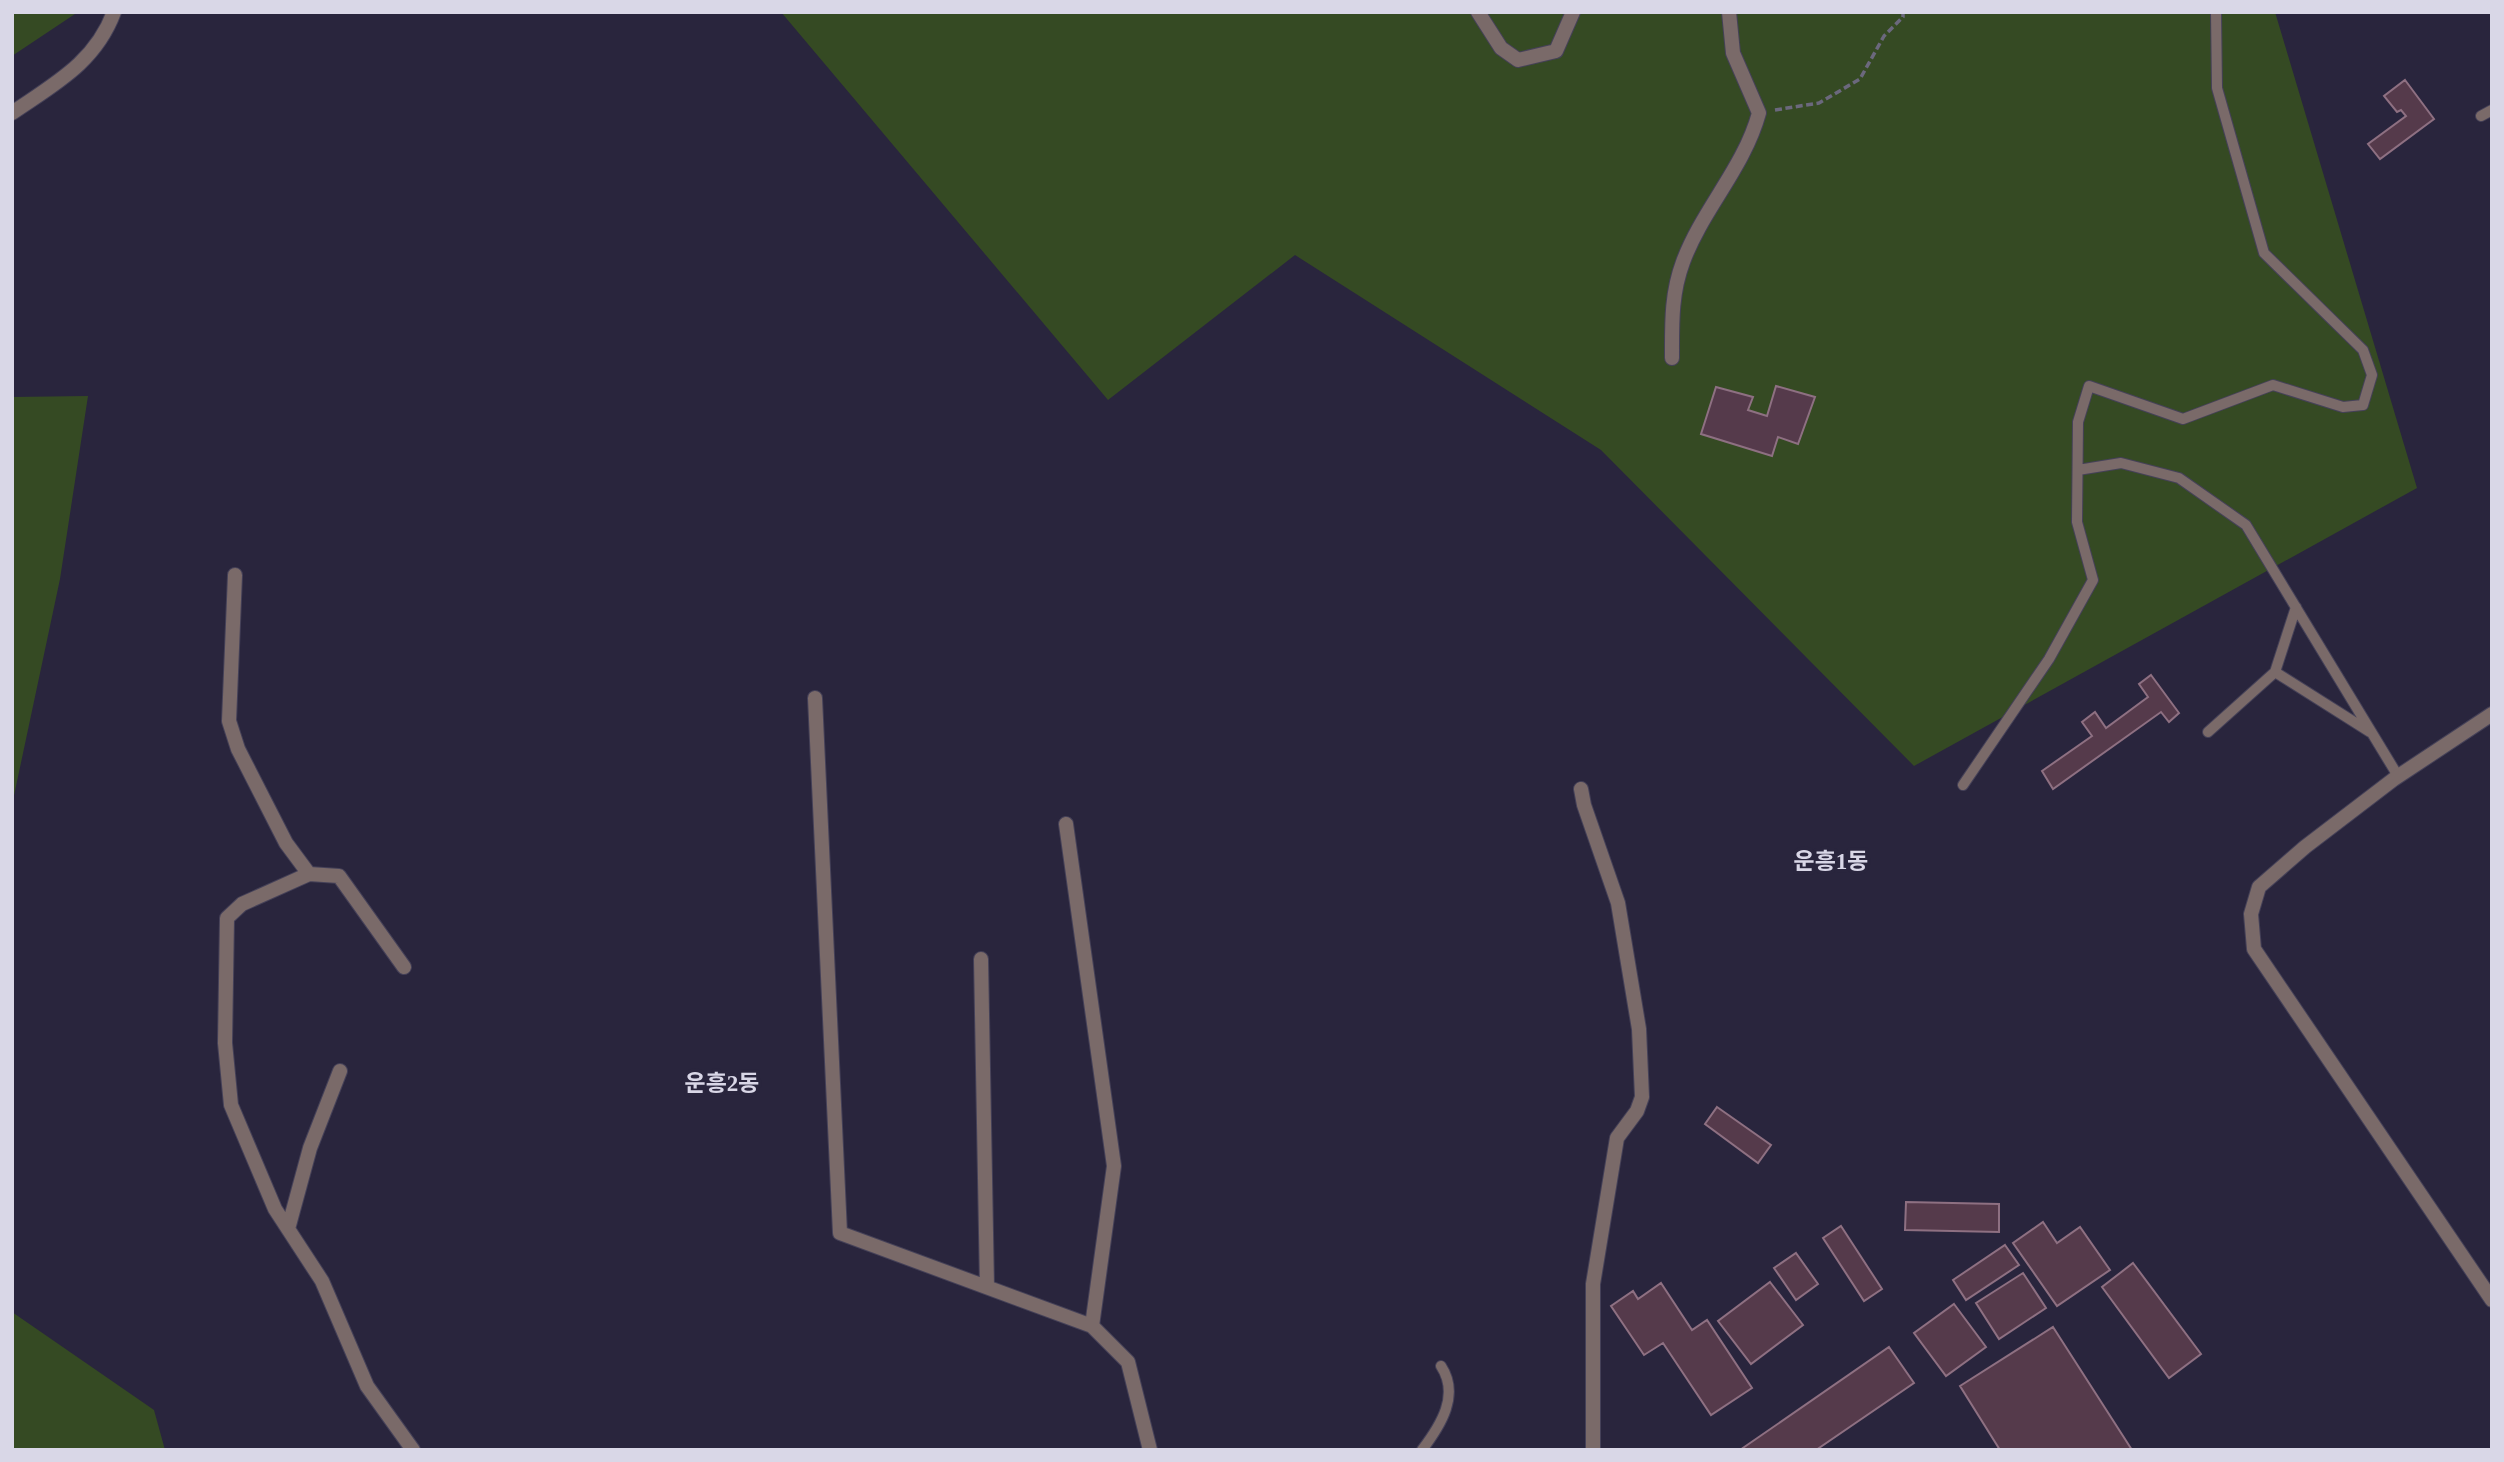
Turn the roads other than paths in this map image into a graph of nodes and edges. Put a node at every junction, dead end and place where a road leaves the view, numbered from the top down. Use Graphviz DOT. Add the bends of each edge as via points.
graph roads {
  1 [pos="114,12"];
  2 [pos="1478,12"];
  3 [pos="1573,12"];
  4 [pos="1729,12"];
  5 [pos="2216,12"];
  6 [pos="2492,110"];
  7 [pos="12,113"];
  8 [pos="2481,116"];
  9 [pos="1672,358"];
  10 [pos="2078,470"];
  11 [pos="235,575"];
  12 [pos="2296,607"];
  13 [pos="2274,672"];
  14 [pos="815,698"];
  15 [pos="2492,714"];
  16 [pos="2208,732"];
  17 [pos="2372,733"];
  18 [pos="2398,776"];
  19 [pos="1963,785"];
  20 [pos="1581,789"];
  21 [pos="1066,824"];
  22 [pos="309,874"];
  23 [pos="981,959"];
  24 [pos="404,967"];
  25 [pos="340,1071"];
  26 [pos="288,1229"];
  27 [pos="987,1287"];
  28 [pos="2492,1300"];
  29 [pos="1093,1326"];
  30 [pos="1441,1366"];
  31 [pos="413,1450"];
  32 [pos="1150,1450"];
  33 [pos="1422,1450"];
  34 [pos="1593,1450"];
  1 -- 7 [label="street" via="85,62"];
  2 -- 3 [label="street" via="1501,48 1518,60 1556,51"];
  4 -- 9 [label="street" via="1733,53 1759,113 1745,150 1684,258 1672,303"];
  5 -- 10 [label="lane" via="2217,88 2264,253 2363,351 2372,375 2363,405 2343,407 2273,385 2183,419 2090,386 2078,422"];
  6 -- 8 [label="lane"];
  10 -- 12 [label="lane" via="2121,463 2179,478 2246,525"];
  10 -- 19 [label="lane" via="2077,522 2093,580 2049,659"];
  11 -- 22 [label="street" via="229,721 238,749 286,844"];
  12 -- 13 [label="lane"];
  12 -- 17 [label="lane"];
  13 -- 16 [label="lane"];
  13 -- 17 [label="lane"];
  14 -- 27 [label="street" via="840,1233"];
  15 -- 18 [label="street"];
  17 -- 18 [label="lane"];
  18 -- 28 [label="street" via="2259,887 2251,914 2254,949"];
  20 -- 34 [label="street" via="1618,903 1639,1029 1642,1097 1617,1138 1592,1284"];
  21 -- 29 [label="street" via="1114,1166"];
  22 -- 24 [label="street" via="339,876"];
  22 -- 26 [label="street" via="242,904 227,918 225,1043 231,1105"];
  23 -- 27 [label="street"];
  25 -- 26 [label="street" via="310,1147"];
  26 -- 31 [label="street" via="323,1281 367,1386"];
  27 -- 29 [label="street"];
  29 -- 32 [label="street" via="1128,1362"];
  30 -- 33 [label="lane" via="1448,1377 1448,1406"];
}
